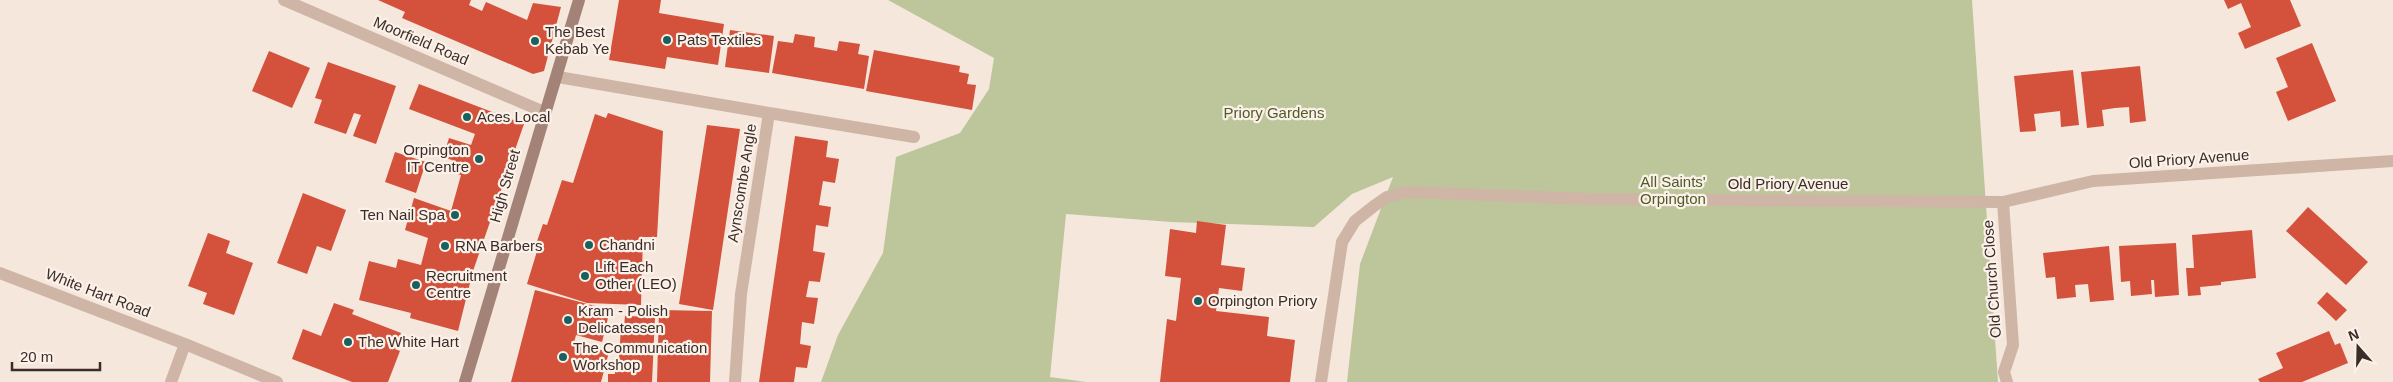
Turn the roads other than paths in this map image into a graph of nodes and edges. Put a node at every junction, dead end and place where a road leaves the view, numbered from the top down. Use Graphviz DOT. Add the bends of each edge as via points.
graph roads {
  1 [pos="284,0"];
  2 [pos="579,0"];
  3 [pos="558,77"];
  4 [pos="544,112"];
  5 [pos="769,113"];
  6 [pos="914,138"];
  7 [pos="2393,161"];
  8 [pos="2003,202"];
  9 [pos="0,273"];
  10 [pos="185,344"];
  11 [pos="171,382"];
  12 [pos="277,382"];
  13 [pos="464,382"];
  14 [pos="735,382"];
  15 [pos="1321,382"];
  16 [pos="2006,382"];
  1 -- 4 [label="street, Moorfield Road"];
  2 -- 3 [label="street, High Street"];
  3 -- 4 [label="street, High Street"];
  3 -- 5 [label="street, Aynscombe Angle"];
  4 -- 13 [label="street, High Street"];
  5 -- 6 [label="street"];
  5 -- 14 [label="street, Aynscombe Angle" via="741,294"];
  7 -- 8 [label="street, Old Priory Avenue" via="2093,181"];
  8 -- 15 [label="street, Old Priory Avenue" via="1590,199 1407,192 1388,197 1354,221 1342,242"];
  8 -- 16 [label="street, Old Church Close" via="2013,346 2004,372"];
  9 -- 10 [label="street, White Hart Road"];
  10 -- 11 [label="street"];
  10 -- 12 [label="street, White Hart Road"];
}
